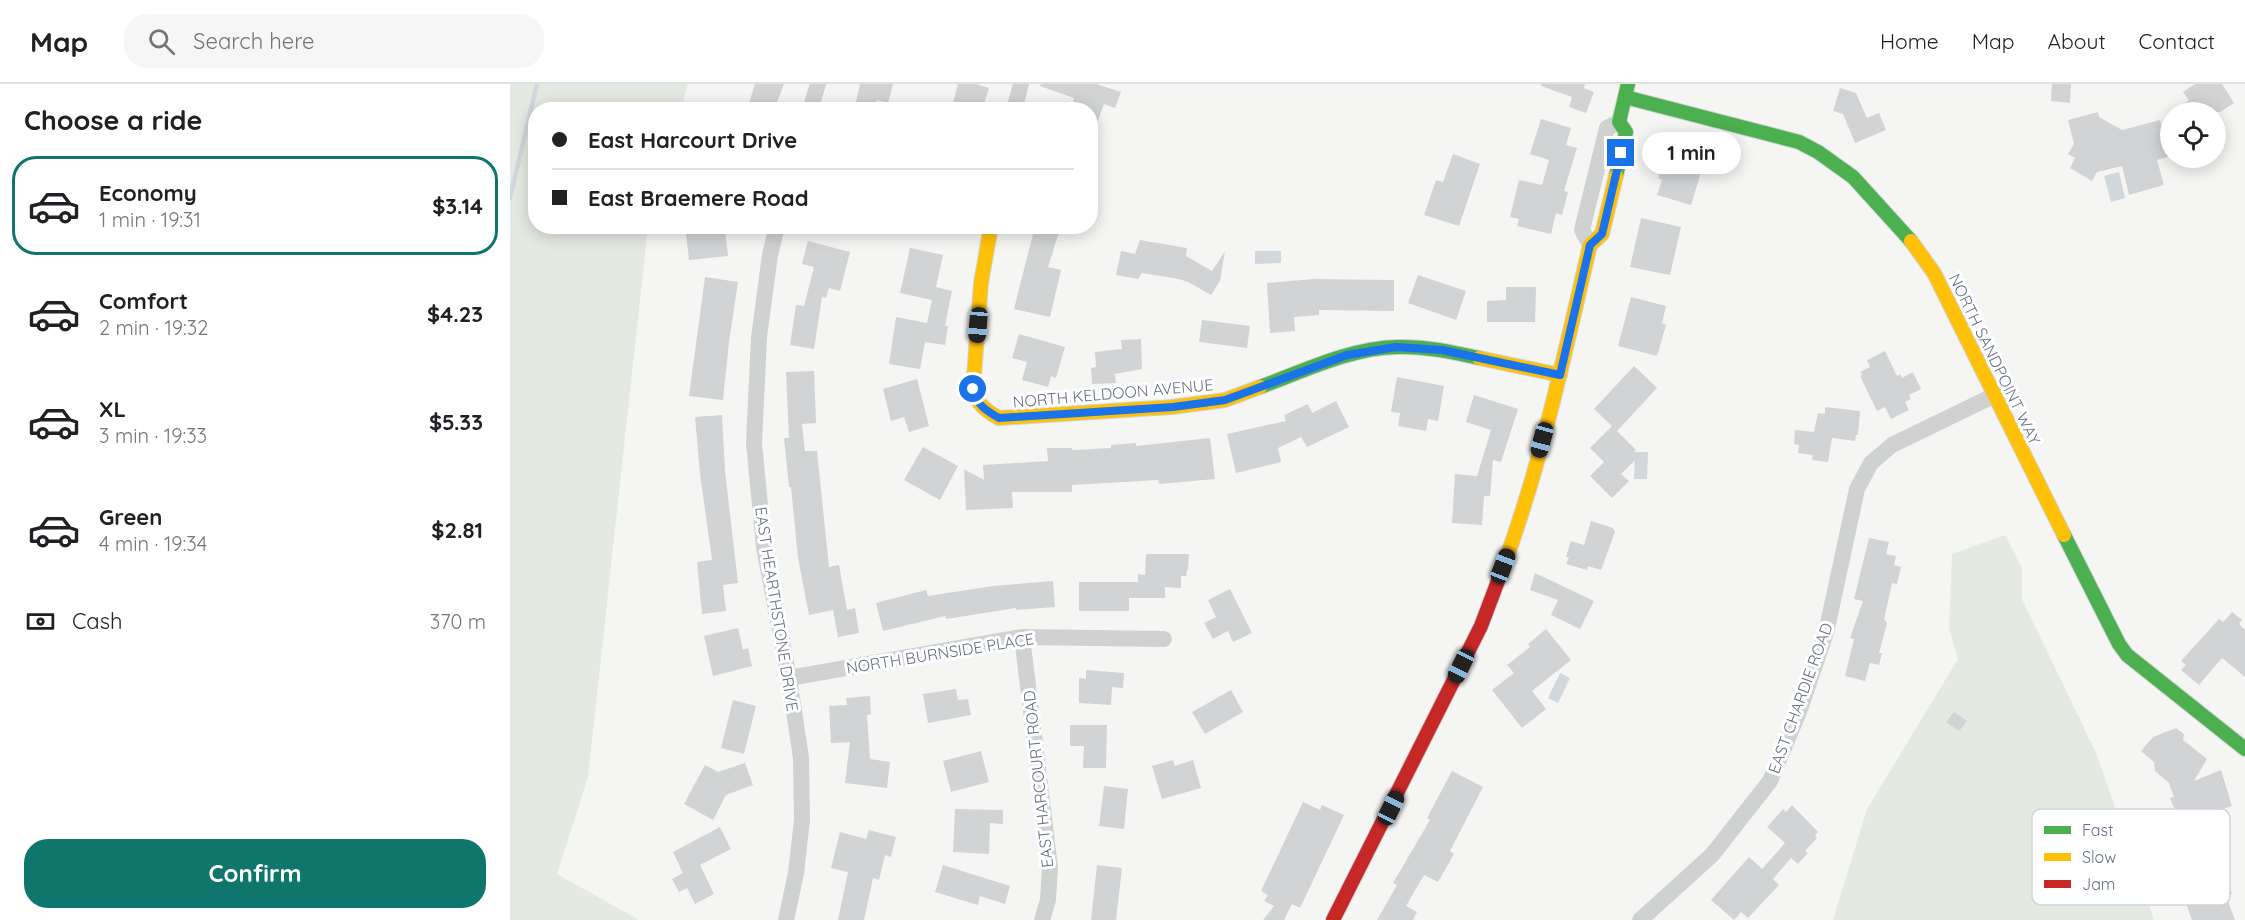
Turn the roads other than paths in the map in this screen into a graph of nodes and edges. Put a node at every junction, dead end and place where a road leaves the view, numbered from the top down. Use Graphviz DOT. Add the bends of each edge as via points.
graph roads {
  1 [pos="818,84"];
  2 [pos="1021,84"];
  3 [pos="1627,91"];
  4 [pos="812,102"];
  5 [pos="1016,102"];
  6 [pos="1619,122"];
  7 [pos="775,234"];
  8 [pos="990,234"];
  9 [pos="1590,245"];
  10 [pos="1560,375"];
  11 [pos="1995,395"];
  12 [pos="1022,637"];
  13 [pos="1164,639"];
  14 [pos="789,678"];
  15 [pos="2245,749"];
  16 [pos="786,920"];
  17 [pos="1042,920"];
  18 [pos="1334,920"];
  19 [pos="1640,920"];
  1 -- 4 [label="street"];
  2 -- 5 [label="street"];
  3 -- 6 [label="street"];
  3 -- 11 [label="street, NORTH SANDPOINT WAY" via="1799,142 1853,177 1921,253"];
  6 -- 9 [label="street" via="1607,128 1582,230"];
  7 -- 14 [label="street, EAST HEARTHSTONE DRIVE" via="759,338 754,443 764,548"];
  8 -- 10 [label="street, NORTH KELDOON AVENUE" via="981,283 973,389 984,410 999,418 1225,400 1347,355 1396,347 1442,350"];
  9 -- 10 [label="street"];
  10 -- 18 [label="street" via="1518,526 1481,626"];
  11 -- 15 [label="street, NORTH SANDPOINT WAY" via="2119,644 2127,655"];
  11 -- 19 [label="street, EAST CHARDIE ROAD" via="1892,445 1871,463 1857,489 1826,633 1770,781 1712,855"];
  12 -- 13 [label="street, NORTH BURNSIDE PLACE"];
  12 -- 14 [label="street, NORTH BURNSIDE PLACE"];
  12 -- 17 [label="street, EAST HARCOURT ROAD" via="1050,867"];
  14 -- 16 [label="street, EAST HEARTHSTONE DRIVE" via="801,759 802,820"];
}
